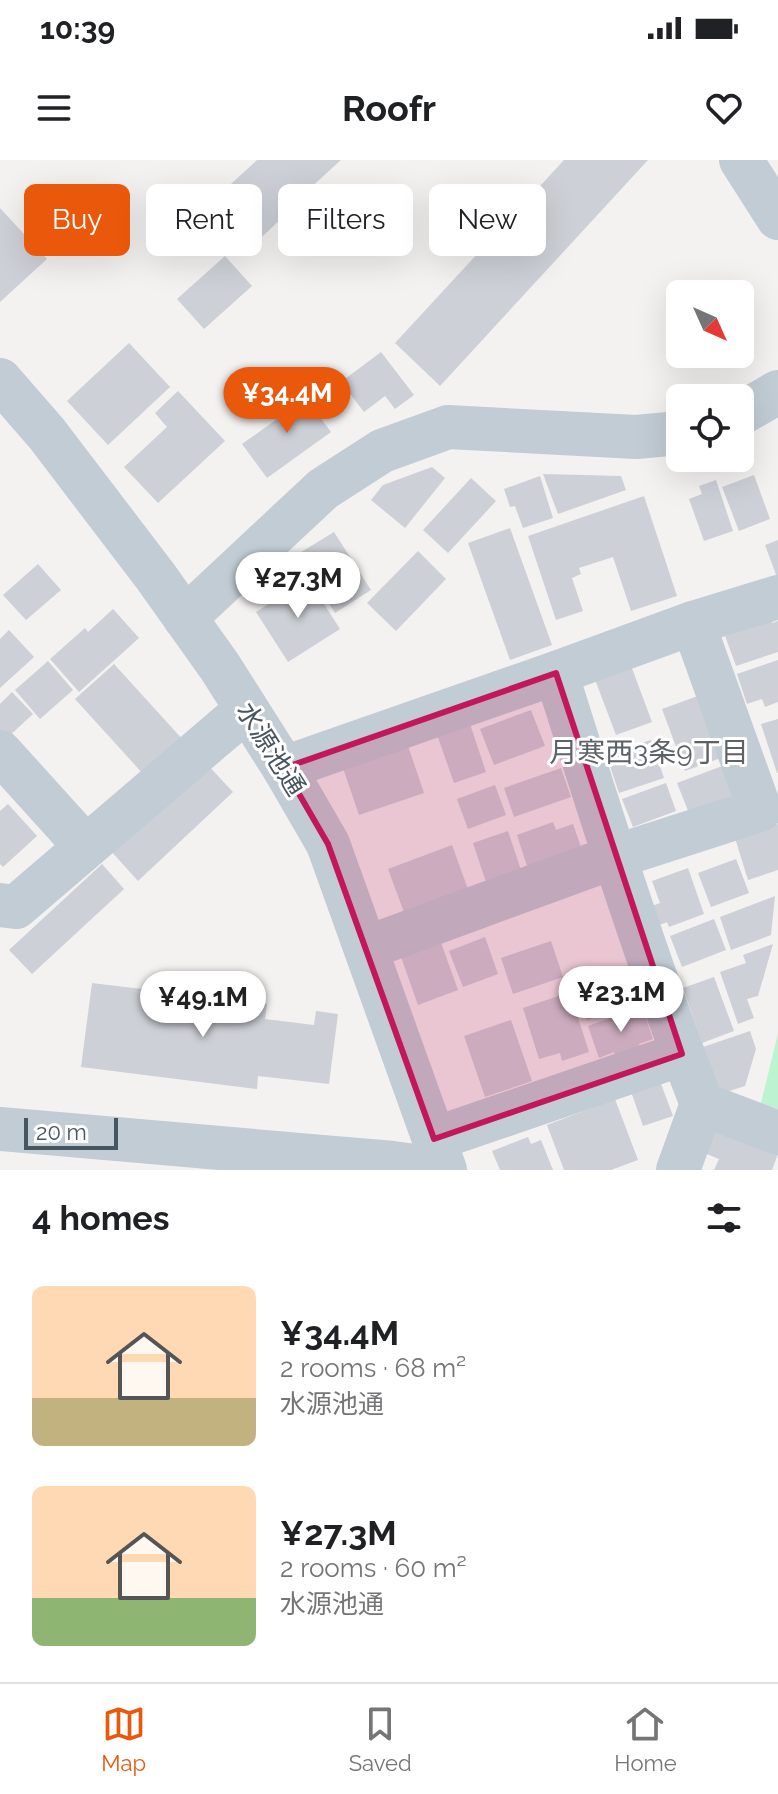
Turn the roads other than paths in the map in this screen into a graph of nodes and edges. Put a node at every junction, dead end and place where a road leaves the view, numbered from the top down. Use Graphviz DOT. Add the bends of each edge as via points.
graph roads {
  1 [pos="741,160"];
  2 [pos="778,218"];
  3 [pos="0,380"];
  4 [pos="778,392"];
  5 [pos="754,406"];
  6 [pos="666,434"];
  7 [pos="778,597"];
  8 [pos="185,618"];
  9 [pos="693,623"];
  10 [pos="556,673"];
  11 [pos="246,710"];
  12 [pos="0,752"];
  13 [pos="284,768"];
  14 [pos="86,847"];
  15 [pos="614,857"];
  16 [pos="0,905"];
  17 [pos="366,948"];
  18 [pos="682,1054"];
  19 [pos="702,1104"];
  20 [pos="0,1129"];
  21 [pos="778,1133"];
  22 [pos="441,1160"];
  23 [pos="678,1170"];
  1 -- 2 [label="street"];
  3 -- 8 [label="street, 水源池通"];
  4 -- 5 [label="street"];
  6 -- 8 [label="street" via="448,427 382,451 323,489"];
  7 -- 9 [label="street"];
  8 -- 11 [label="street, 水源池通"];
  9 -- 10 [label="street"];
  9 -- 15 [label="street" via="760,810"];
  10 -- 13 [label="street"];
  10 -- 15 [label="street"];
  11 -- 13 [label="street, 水源池通"];
  11 -- 14 [label="street"];
  12 -- 14 [label="street"];
  13 -- 17 [label="street, 水源池通" via="328,844"];
  14 -- 16 [label="street" via="16,907"];
  15 -- 17 [label="street"];
  15 -- 18 [label="street"];
  17 -- 22 [label="street, 水源池通"];
  18 -- 19 [label="street"];
  18 -- 22 [label="street"];
  19 -- 21 [label="street"];
  19 -- 23 [label="street"];
  20 -- 22 [label="street" via="393,1163"];
}
